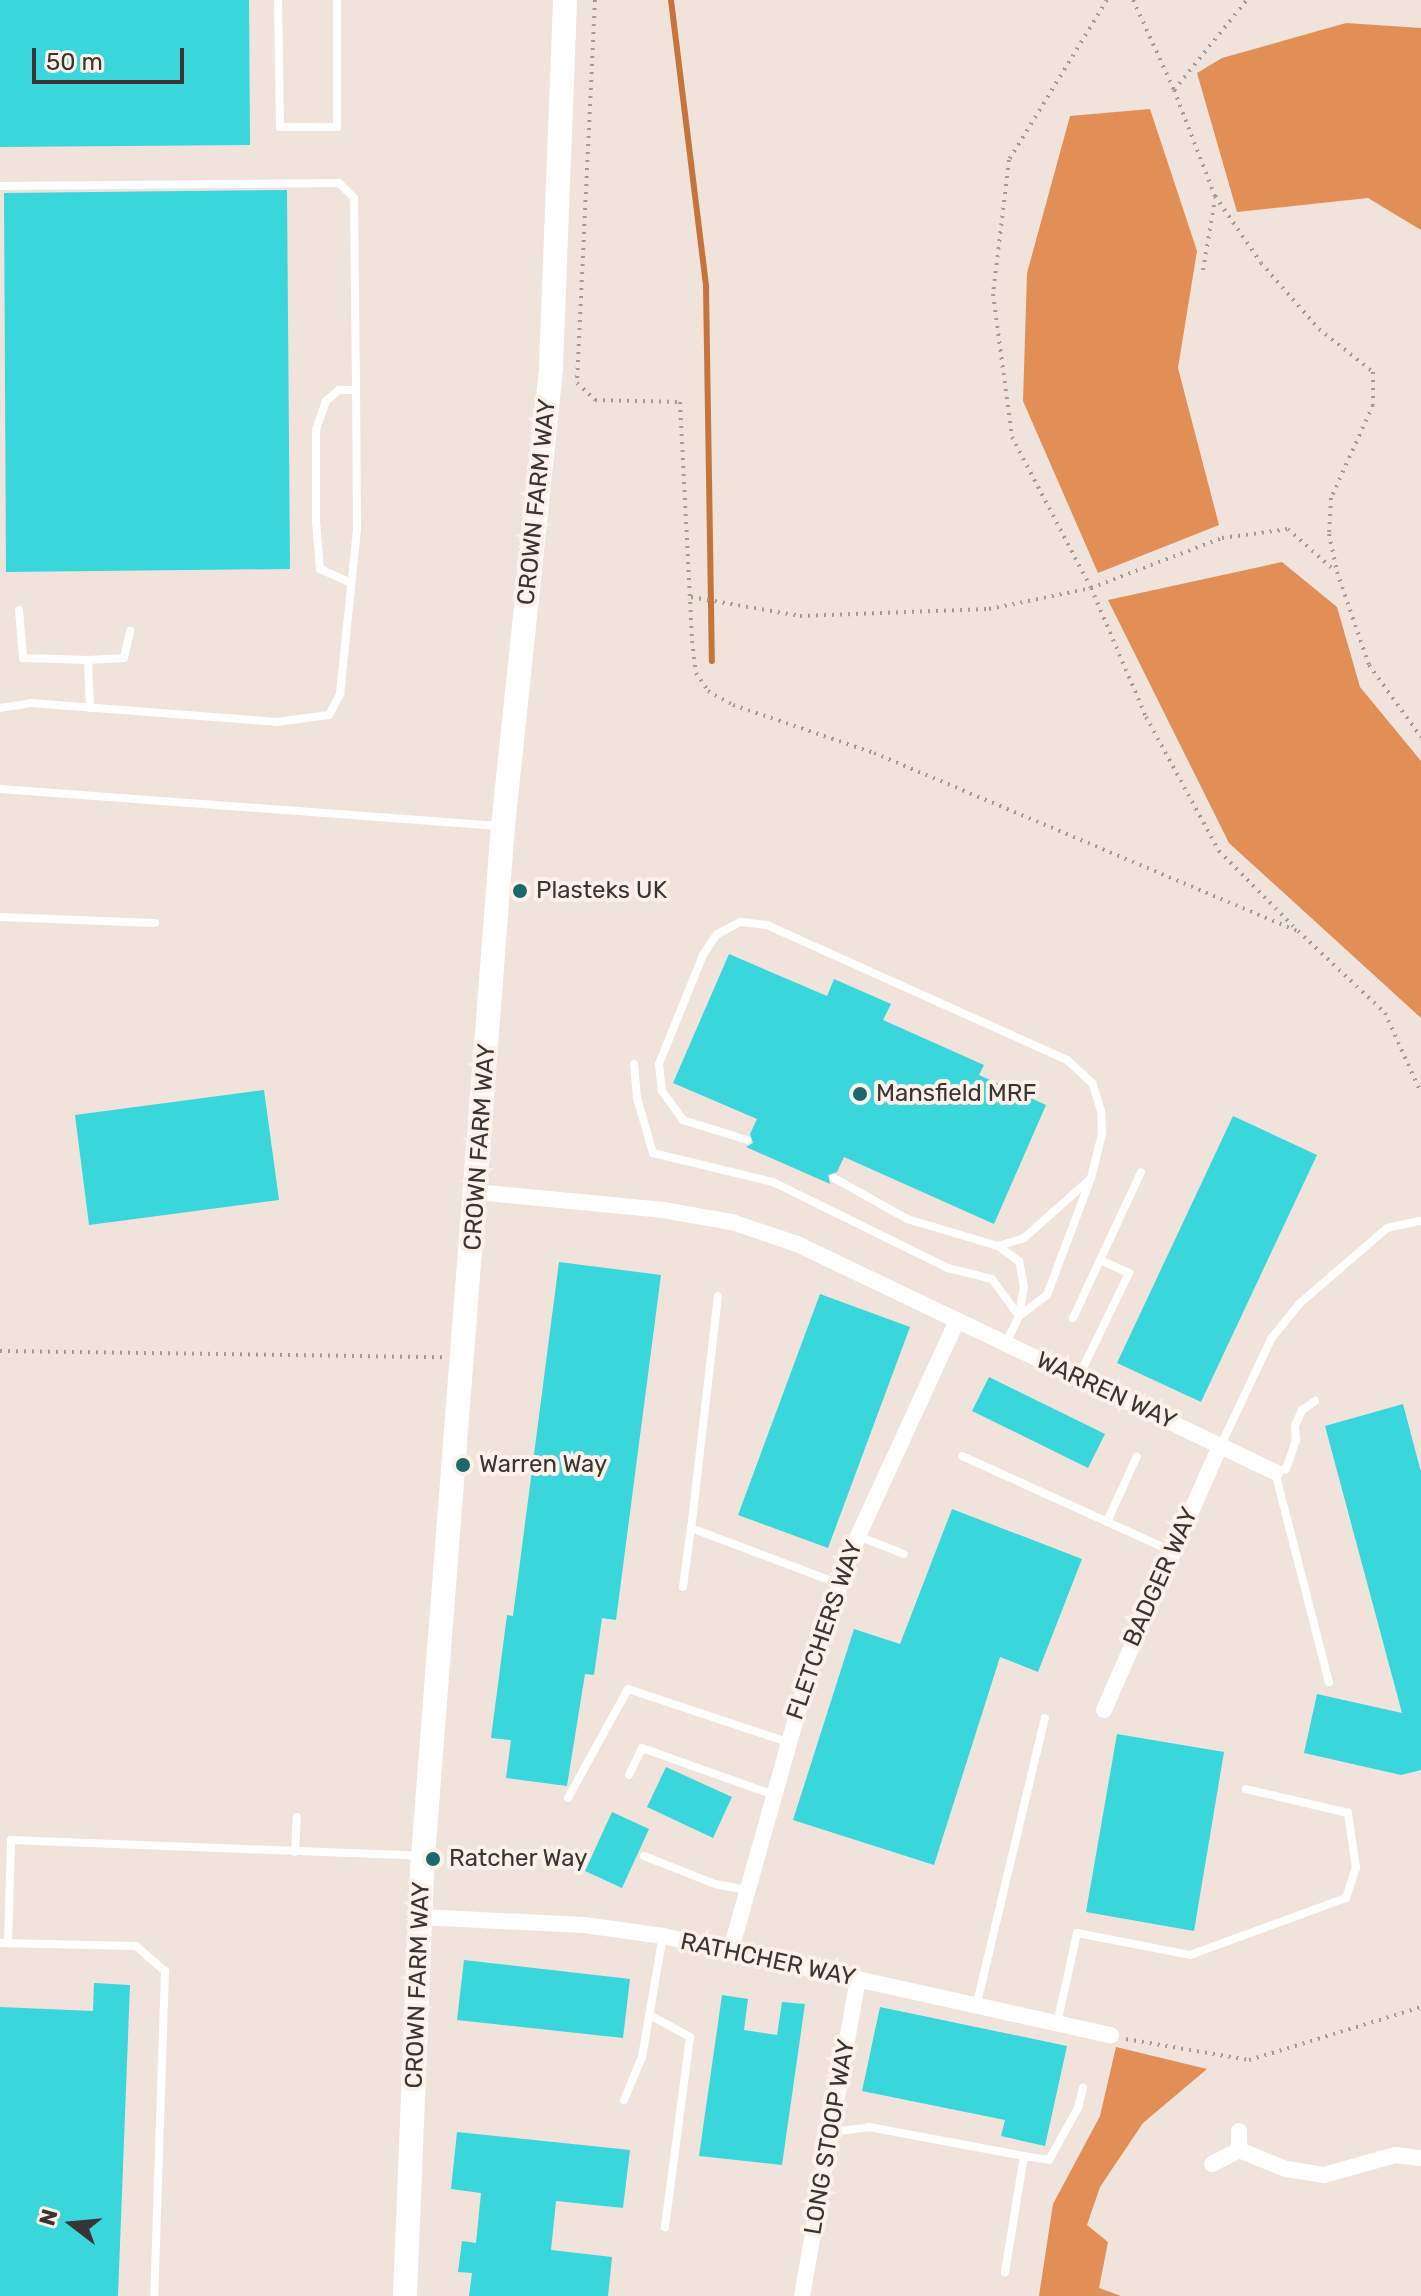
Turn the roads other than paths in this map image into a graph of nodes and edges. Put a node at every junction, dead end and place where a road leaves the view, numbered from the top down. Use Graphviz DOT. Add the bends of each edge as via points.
graph roads {
  1 [pos="278,0"];
  2 [pos="337,0"];
  3 [pos="565,0"];
  4 [pos="0,186"];
  5 [pos="356,390"];
  6 [pos="351,583"];
  7 [pos="19,610"];
  8 [pos="130,631"];
  9 [pos="88,660"];
  10 [pos="0,708"];
  11 [pos="90,708"];
  12 [pos="0,789"];
  13 [pos="503,826"];
  14 [pos="0,917"];
  15 [pos="155,923"];
  16 [pos="634,1064"];
  17 [pos="747,1140"];
  18 [pos="1141,1172"];
  19 [pos="834,1178"];
  20 [pos="1091,1178"];
  21 [pos="477,1192"];
  22 [pos="1421,1221"];
  23 [pos="998,1246"];
  24 [pos="1100,1260"];
  25 [pos="718,1296"];
  26 [pos="1019,1316"];
  27 [pos="1073,1318"];
  28 [pos="957,1321"];
  29 [pos="1005,1343"];
  30 [pos="1078,1379"];
  31 [pos="1315,1401"];
  32 [pos="1220,1446"];
  33 [pos="962,1456"];
  34 [pos="1137,1456"];
  35 [pos="1275,1472"];
  36 [pos="1107,1522"];
  37 [pos="691,1528"];
  38 [pos="858,1536"];
  39 [pos="1171,1551"];
  40 [pos="904,1554"];
  41 [pos="840,1584"];
  42 [pos="683,1587"];
  43 [pos="1329,1682"];
  44 [pos="1104,1710"];
  45 [pos="1045,1718"];
  46 [pos="787,1742"];
  47 [pos="629,1775"];
  48 [pos="1246,1789"];
  49 [pos="771,1794"];
  50 [pos="568,1798"];
  51 [pos="297,1817"];
  52 [pos="295,1852"];
  53 [pos="423,1856"];
  54 [pos="644,1856"];
  55 [pos="747,1890"];
  56 [pos="420,1917"];
  57 [pos="663,1936"];
  58 [pos="4,1943"];
  59 [pos="730,1953"];
  60 [pos="858,1979"];
  61 [pos="975,2008"];
  62 [pos="650,2015"];
  63 [pos="1056,2024"];
  64 [pos="1111,2035"];
  65 [pos="1083,2088"];
  66 [pos="624,2100"];
  67 [pos="1239,2131"];
  68 [pos="830,2132"];
  69 [pos="1239,2150"];
  70 [pos="1024,2156"];
  71 [pos="1421,2158"];
  72 [pos="1212,2164"];
  73 [pos="665,2227"];
  74 [pos="1005,2272"];
  75 [pos="154,2296"];
  76 [pos="405,2296"];
  77 [pos="802,2296"];
  1 -- 2 [label="lane" via="280,127 337,127"];
  3 -- 13 [label="street, CROWN FARM WAY" via="551,366"];
  4 -- 5 [label="lane" via="339,183 354,198"];
  5 -- 6 [label="lane" via="357,529"];
  5 -- 6 [label="lane" via="339,390 326,401 316,430 320,569"];
  6 -- 11 [label="lane" via="340,694 329,715 276,722"];
  7 -- 9 [label="lane" via="23,658"];
  8 -- 9 [label="lane" via="124,658"];
  9 -- 11 [label="lane"];
  10 -- 11 [label="lane" via="31,703"];
  12 -- 13 [label="lane"];
  13 -- 21 [label="street, CROWN FARM WAY"];
  14 -- 15 [label="lane"];
  16 -- 26 [label="lane" via="637,1098 653,1153 773,1182 948,1268 992,1279"];
  17 -- 20 [label="lane" via="683,1120 662,1091 659,1064 703,955 717,934 740,922 766,925 1067,1060 1093,1084 1101,1111 1102,1134"];
  18 -- 24 [label="lane"];
  19 -- 23 [label="lane" via="907,1219"];
  20 -- 23 [label="lane" via="1024,1238"];
  20 -- 26 [label="lane" via="1047,1295"];
  21 -- 28 [label="street, WARREN WAY" via="732,1222 797,1244"];
  21 -- 53 [label="street, CROWN FARM WAY"];
  22 -- 32 [label="lane" via="1387,1228 1299,1304 1271,1339"];
  23 -- 26 [label="lane" via="1019,1261 1024,1287"];
  24 -- 27 [label="lane"];
  24 -- 30 [label="lane" via="1129,1273"];
  25 -- 37 [label="lane"];
  26 -- 29 [label="lane"];
  28 -- 29 [label="street, WARREN WAY"];
  28 -- 38 [label="street, FLETCHERS WAY"];
  29 -- 30 [label="street, WARREN WAY"];
  30 -- 32 [label="street, WARREN WAY"];
  31 -- 35 [label="lane" via="1302,1410 1295,1426 1286,1469"];
  32 -- 35 [label="street, WARREN WAY"];
  32 -- 39 [label="street, BADGER WAY"];
  33 -- 36 [label="lane"];
  34 -- 36 [label="lane"];
  35 -- 43 [label="lane"];
  36 -- 39 [label="lane"];
  37 -- 41 [label="lane"];
  37 -- 42 [label="lane"];
  38 -- 40 [label="lane"];
  38 -- 41 [label="street, FLETCHERS WAY"];
  39 -- 44 [label="street, BADGER WAY"];
  41 -- 46 [label="street, FLETCHERS WAY"];
  45 -- 61 [label="lane"];
  46 -- 49 [label="street, FLETCHERS WAY"];
  46 -- 50 [label="lane" via="628,1689"];
  47 -- 49 [label="lane" via="642,1748"];
  48 -- 63 [label="lane" via="1348,1813 1356,1868 1346,1898 1190,1955 1077,1933"];
  49 -- 55 [label="street, FLETCHERS WAY"];
  51 -- 52 [label="lane"];
  52 -- 53 [label="lane"];
  52 -- 58 [label="lane" via="11,1840"];
  53 -- 56 [label="street, CROWN FARM WAY"];
  54 -- 55 [label="lane" via="715,1884"];
  55 -- 59 [label="street, FLETCHERS WAY"];
  56 -- 57 [label="street, RATHCHER WAY" via="584,1925"];
  56 -- 76 [label="street, CROWN FARM WAY"];
  57 -- 59 [label="street, RATHCHER WAY"];
  57 -- 62 [label="lane"];
  58 -- 75 [label="lane" via="136,1946 165,1971"];
  59 -- 60 [label="street, RATHCHER WAY"];
  60 -- 61 [label="street, RATHCHER WAY"];
  60 -- 68 [label="street, LONG STOOP WAY"];
  61 -- 63 [label="street, RATHCHER WAY"];
  62 -- 66 [label="lane" via="642,2057"];
  62 -- 73 [label="lane" via="690,2037"];
  63 -- 64 [label="street, RATHCHER WAY"];
  65 -- 70 [label="lane" via="1078,2108 1049,2160"];
  67 -- 69 [label="street"];
  68 -- 70 [label="lane" via="869,2127"];
  68 -- 77 [label="street, LONG STOOP WAY"];
  69 -- 71 [label="street" via="1286,2169 1324,2175 1395,2155"];
  69 -- 72 [label="street"];
  70 -- 74 [label="lane"];
}
